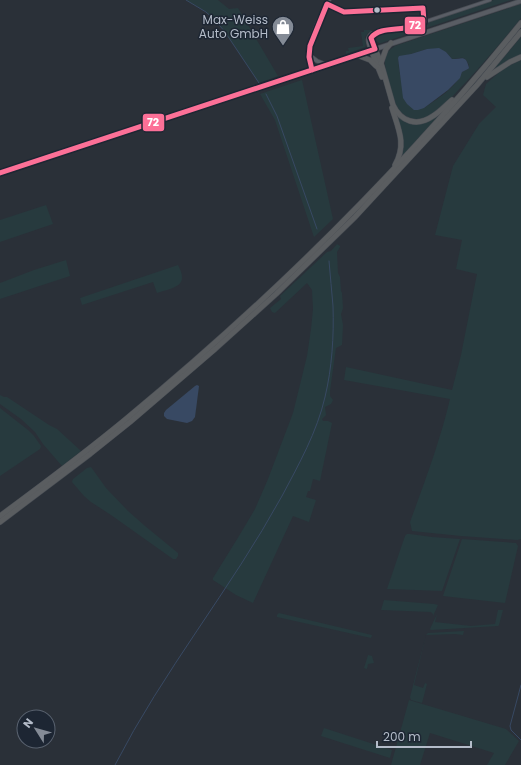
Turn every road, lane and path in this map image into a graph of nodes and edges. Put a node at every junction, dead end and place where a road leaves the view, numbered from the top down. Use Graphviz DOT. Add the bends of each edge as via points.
graph roads {
  1 [pos="329,0"];
  2 [pos="490,0"];
  3 [pos="521,1"];
  4 [pos="521,23"];
  5 [pos="521,32"];
  6 [pos="391,44"];
  7 [pos="373,50"];
  8 [pos="309,55"];
  9 [pos="357,55"];
  10 [pos="521,57"];
  11 [pos="327,65"];
  12 [pos="379,66"];
  13 [pos="312,70"];
  14 [pos="477,85"];
  15 [pos="461,94"];
  16 [pos="0,173"];
  17 [pos="386,177"];
  18 [pos="0,516"];
  19 [pos="0,522"];
  1 -- 8 [label="street" via="311,42"];
  2 -- 7 [label="street" via="406,28 372,33 368,43"];
  3 -- 6 [label="main road"];
  4 -- 15 [label="highway"];
  5 -- 14 [label="highway"];
  6 -- 7 [label="main road"];
  6 -- 12 [label="highway"];
  7 -- 9 [label="main road"];
  7 -- 12 [label="highway"];
  8 -- 11 [label="street"];
  8 -- 13 [label="street"];
  9 -- 11 [label="main road"];
  9 -- 12 [label="highway"];
  10 -- 14 [label="highway"];
  11 -- 13 [label="main road"];
  12 -- 15 [label="highway" via="393,105 398,114 407,120 419,122 432,117"];
  12 -- 17 [label="highway" via="402,142 400,156"];
  13 -- 16 [label="main road"];
  14 -- 19 [label="highway" via="355,217 276,294 119,431"];
  15 -- 17 [label="highway"];
  17 -- 18 [label="highway" via="283,280 212,346 99,441"];
}
